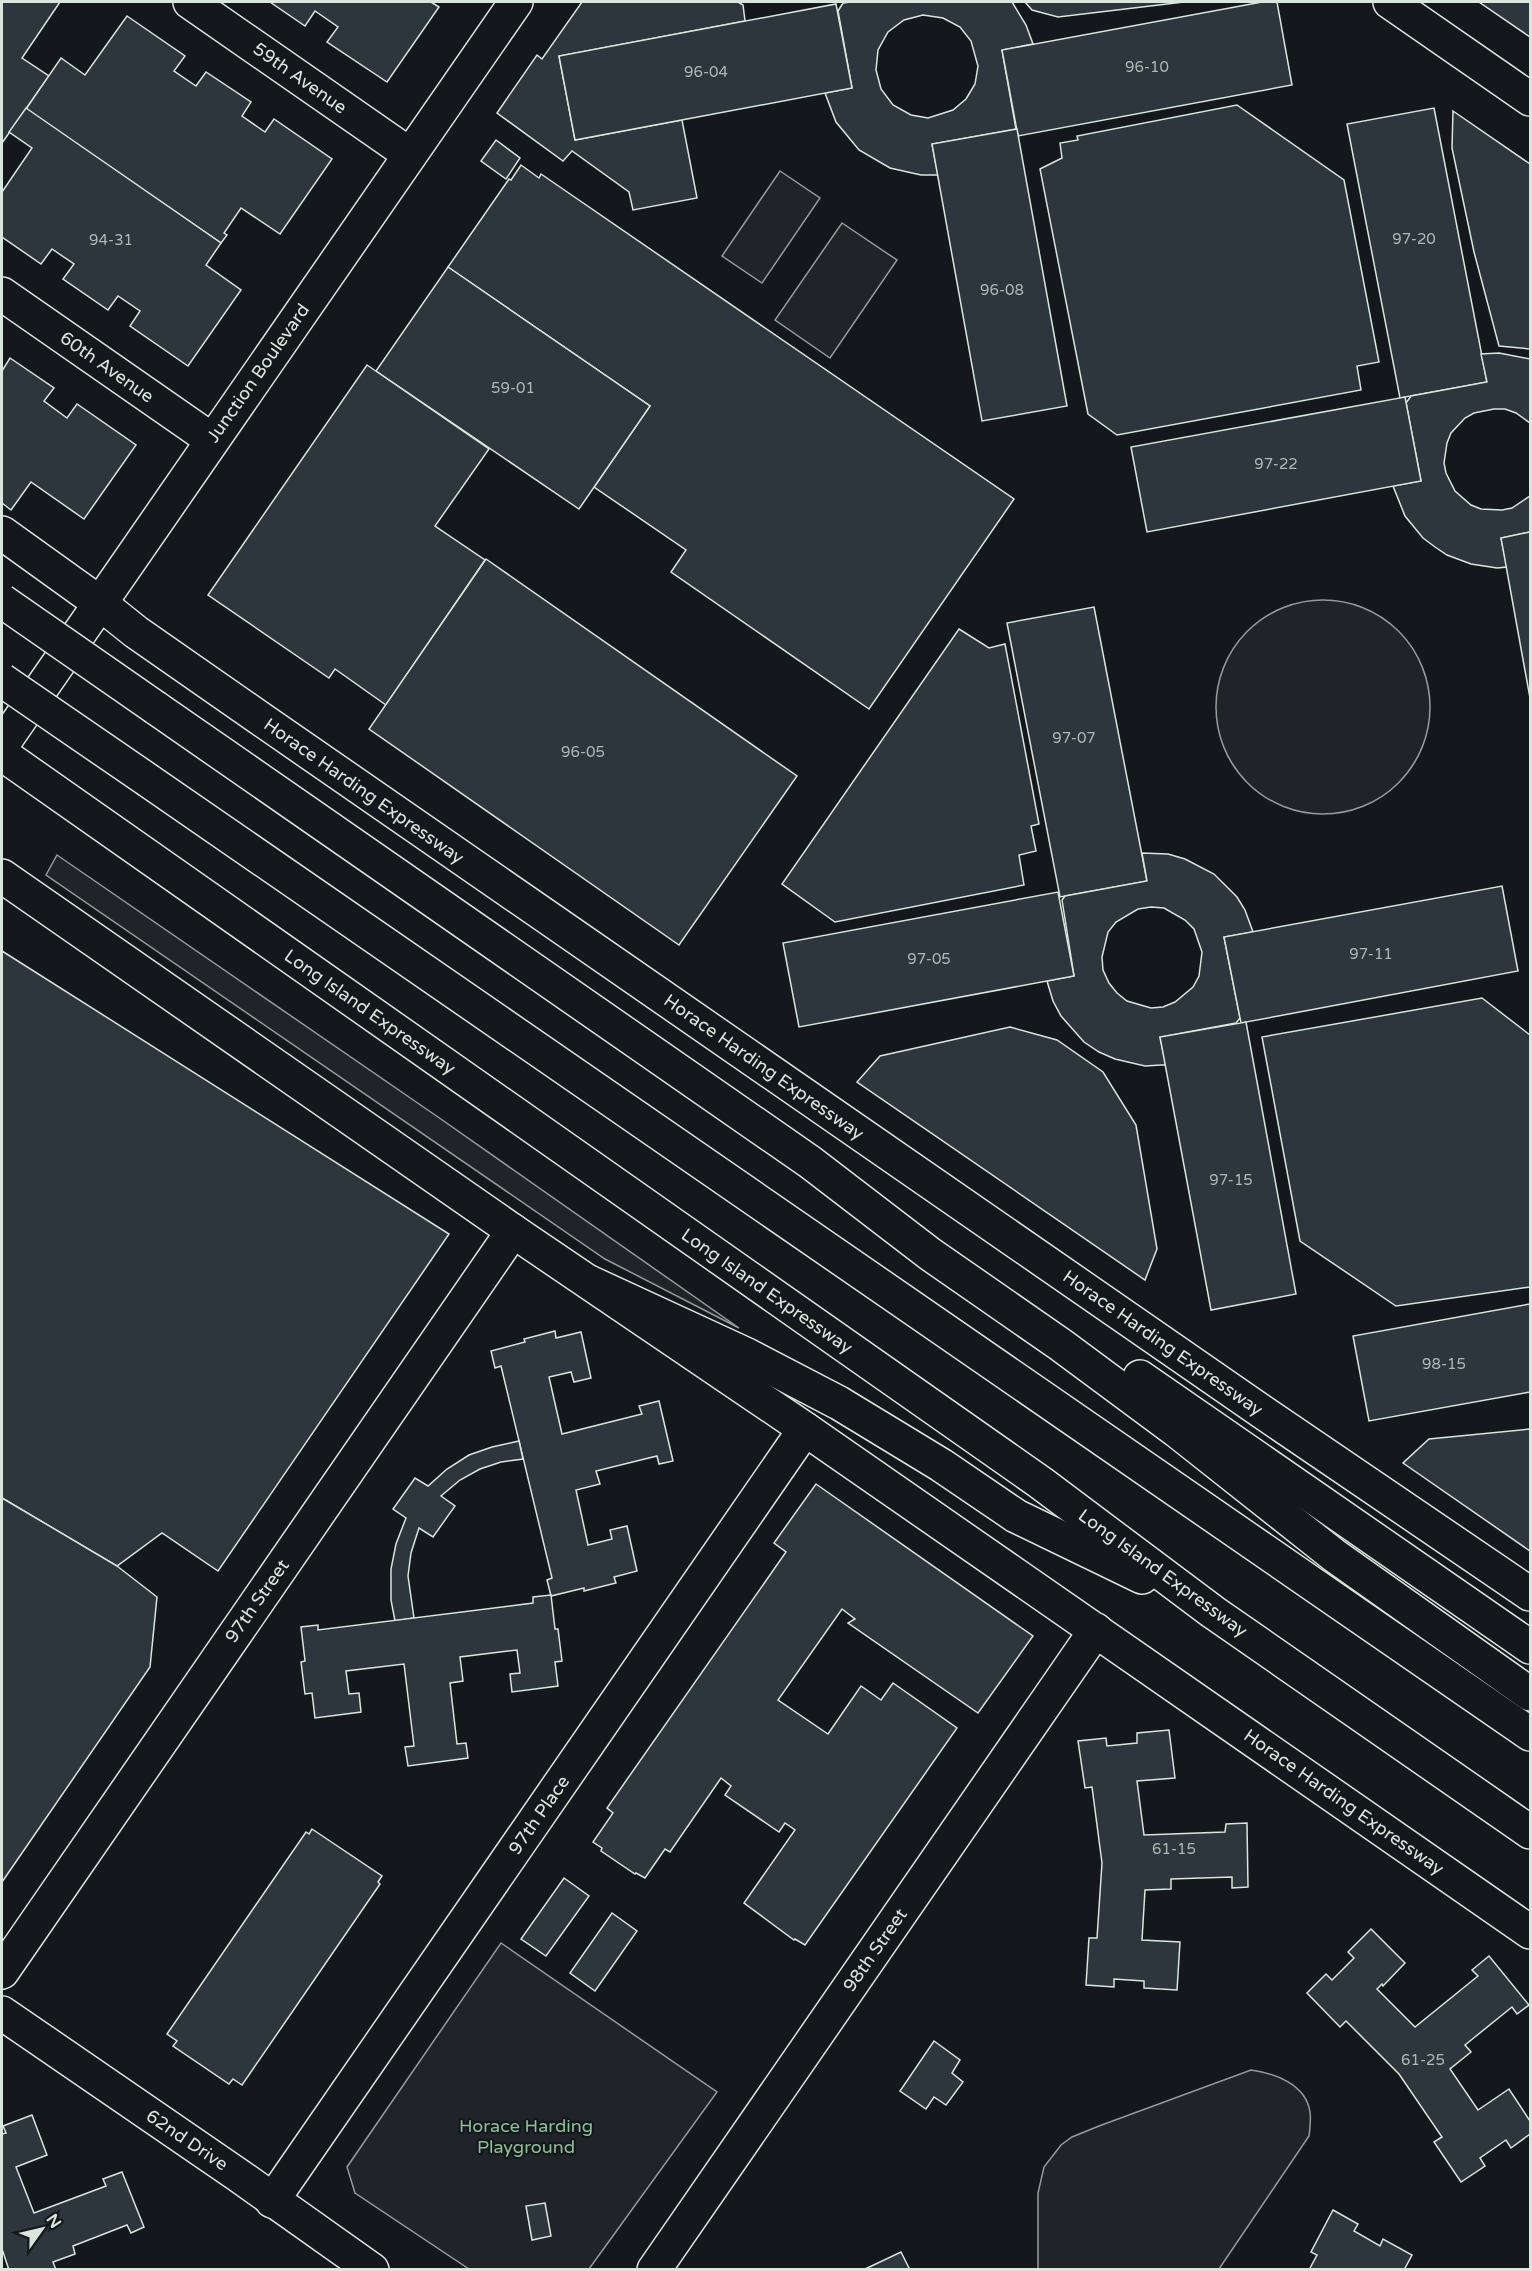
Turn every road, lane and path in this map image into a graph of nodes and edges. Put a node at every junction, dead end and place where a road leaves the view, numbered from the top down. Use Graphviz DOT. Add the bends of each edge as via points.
graph roads {
  1 [pos="190,2"];
  2 [pos="516,2"];
  3 [pos="1390,2"];
  4 [pos="1530,99"];
  5 [pos="409,154"];
  6 [pos="2,294"];
  7 [pos="212,440"];
  8 [pos="2,533"];
  9 [pos="2,601"];
  10 [pos="101,604"];
  11 [pos="2,680"];
  12 [pos="2,745"];
  13 [pos="2,754"];
  14 [pos="2,876"];
  15 [pos="810,1162"];
  16 [pos="513,1231"];
  17 [pos="589,1282"];
  18 [pos="805,1429"];
  19 [pos="1530,1594"];
  20 [pos="1213,1612"];
  21 [pos="1095,1630"];
  22 [pos="1530,1647"];
  23 [pos="1530,1694"];
  24 [pos="1530,1734"];
  25 [pos="1530,1832"];
  26 [pos="1530,1932"];
  27 [pos="2,1972"];
  28 [pos="2,2013"];
  29 [pos="272,2200"];
  30 [pos="372,2270"];
  31 [pos="654,2270"];
  1 -- 5 [label="main road, 59th Avenue"];
  2 -- 5 [label="main road, Junction Boulevard"];
  3 -- 4 [label="main road"];
  5 -- 7 [label="main road, Junction Boulevard"];
  6 -- 7 [label="main road, 60th Avenue"];
  7 -- 10 [label="main road, Junction Boulevard"];
  8 -- 10 [label="main road, Horace Harding Expressway"];
  9 -- 15 [label="main road, bridge"];
  10 -- 12 [label="main road, Junction Boulevard"];
  10 -- 19 [label="main road, Horace Harding Expressway" via="258,717"];
  11 -- 24 [label="main road, bridge"];
  13 -- 20 [label="main road, Long Island Expressway" via="1041,1483"];
  14 -- 16 [label="main road, Horace Harding Expressway"];
  15 -- 22 [label="main road" via="937,1239"];
  15 -- 23 [label="main road" via="930,1254 1177,1431 1335,1556"];
  16 -- 17 [label="main road, Horace Harding Expressway"];
  16 -- 27 [label="main road, 97th Street"];
  17 -- 18 [label="main road, Horace Harding Expressway"];
  17 -- 20 [label="main road" via="745,1354 838,1403 1016,1516"];
  18 -- 21 [label="main road, Horace Harding Expressway"];
  18 -- 29 [label="main road, 97th Place"];
  20 -- 25 [label="main road, Long Island Expressway"];
  21 -- 26 [label="main road, Horace Harding Expressway"];
  21 -- 31 [label="main road, 98th Street"];
  28 -- 29 [label="main road, 62nd Drive"];
  29 -- 30 [label="main road, 62nd Drive"];
}
